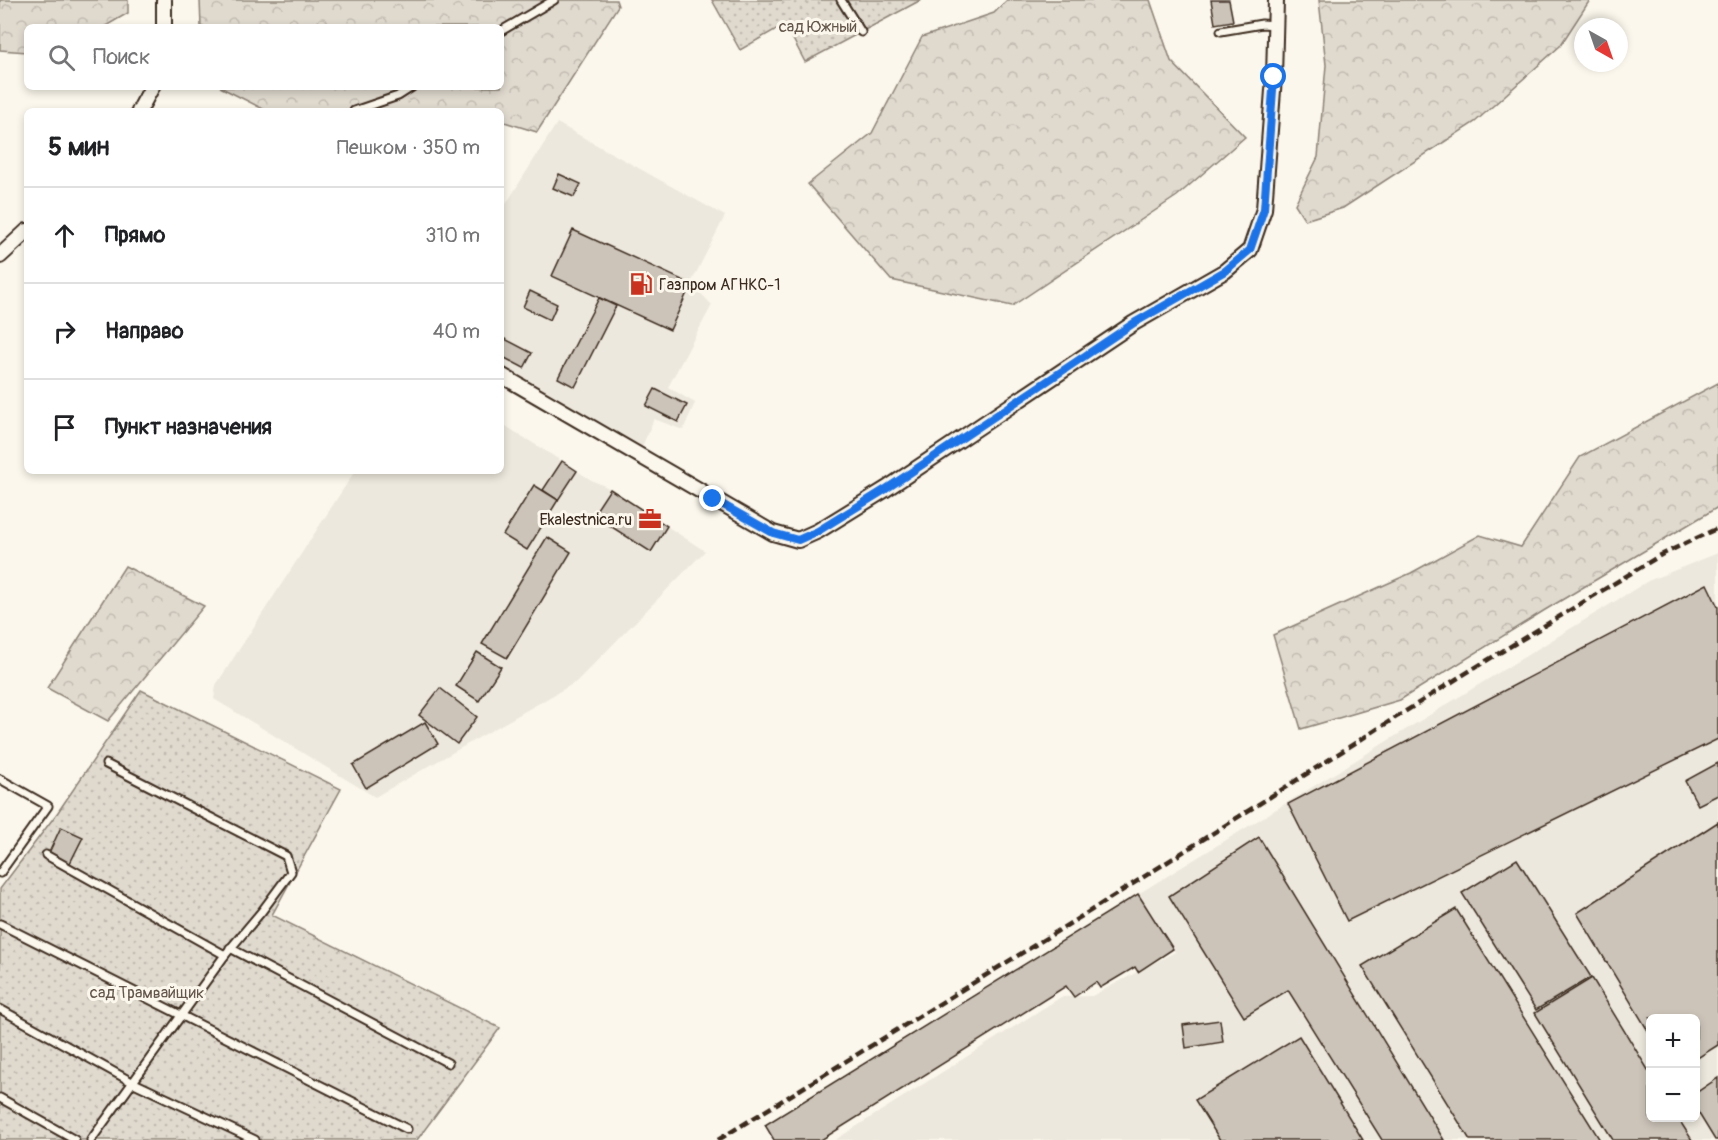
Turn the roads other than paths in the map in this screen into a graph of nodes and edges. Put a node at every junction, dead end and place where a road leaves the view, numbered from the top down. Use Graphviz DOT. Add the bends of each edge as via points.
graph roads {
  1 [pos="164,0"];
  2 [pos="554,0"];
  3 [pos="842,0"];
  4 [pos="1276,0"];
  5 [pos="164,24"];
  6 [pos="1275,25"];
  7 [pos="504,29"];
  8 [pos="1221,31"];
  9 [pos="861,32"];
  10 [pos="150,90"];
  11 [pos="407,90"];
  12 [pos="142,108"];
  13 [pos="363,108"];
  14 [pos="24,234"];
  15 [pos="0,256"];
  16 [pos="504,377"];
  17 [pos="106,764"];
  18 [pos="0,779"];
  19 [pos="46,855"];
  20 [pos="0,873"];
  21 [pos="0,924"];
  22 [pos="231,948"];
  23 [pos="225,955"];
  24 [pos="0,1009"];
  25 [pos="180,1015"];
  26 [pos="448,1063"];
  27 [pos="132,1082"];
  28 [pos="0,1098"];
  29 [pos="406,1129"];
  30 [pos="75,1140"];
  31 [pos="91,1140"];
  32 [pos="255,1140"];
  1 -- 5 [label="street"];
  2 -- 7 [label="lane"];
  3 -- 9 [label="lane"];
  4 -- 6 [label="street"];
  6 -- 8 [label="lane"];
  6 -- 16 [label="street" via="1264,209 1250,250 1225,271 1134,323 886,489 798,540 773,533"];
  10 -- 12 [label="street"];
  11 -- 13 [label="lane"];
  14 -- 15 [label="street"];
  17 -- 22 [label="lane" via="286,856 291,872"];
  18 -- 20 [label="lane" via="48,806"];
  19 -- 23 [label="lane"];
  21 -- 25 [label="lane"];
  22 -- 23 [label="lane"];
  22 -- 26 [label="lane"];
  23 -- 25 [label="lane"];
  24 -- 27 [label="lane"];
  25 -- 27 [label="lane"];
  25 -- 29 [label="lane"];
  27 -- 31 [label="lane"];
  27 -- 32 [label="lane"];
  28 -- 30 [label="lane"];
}
